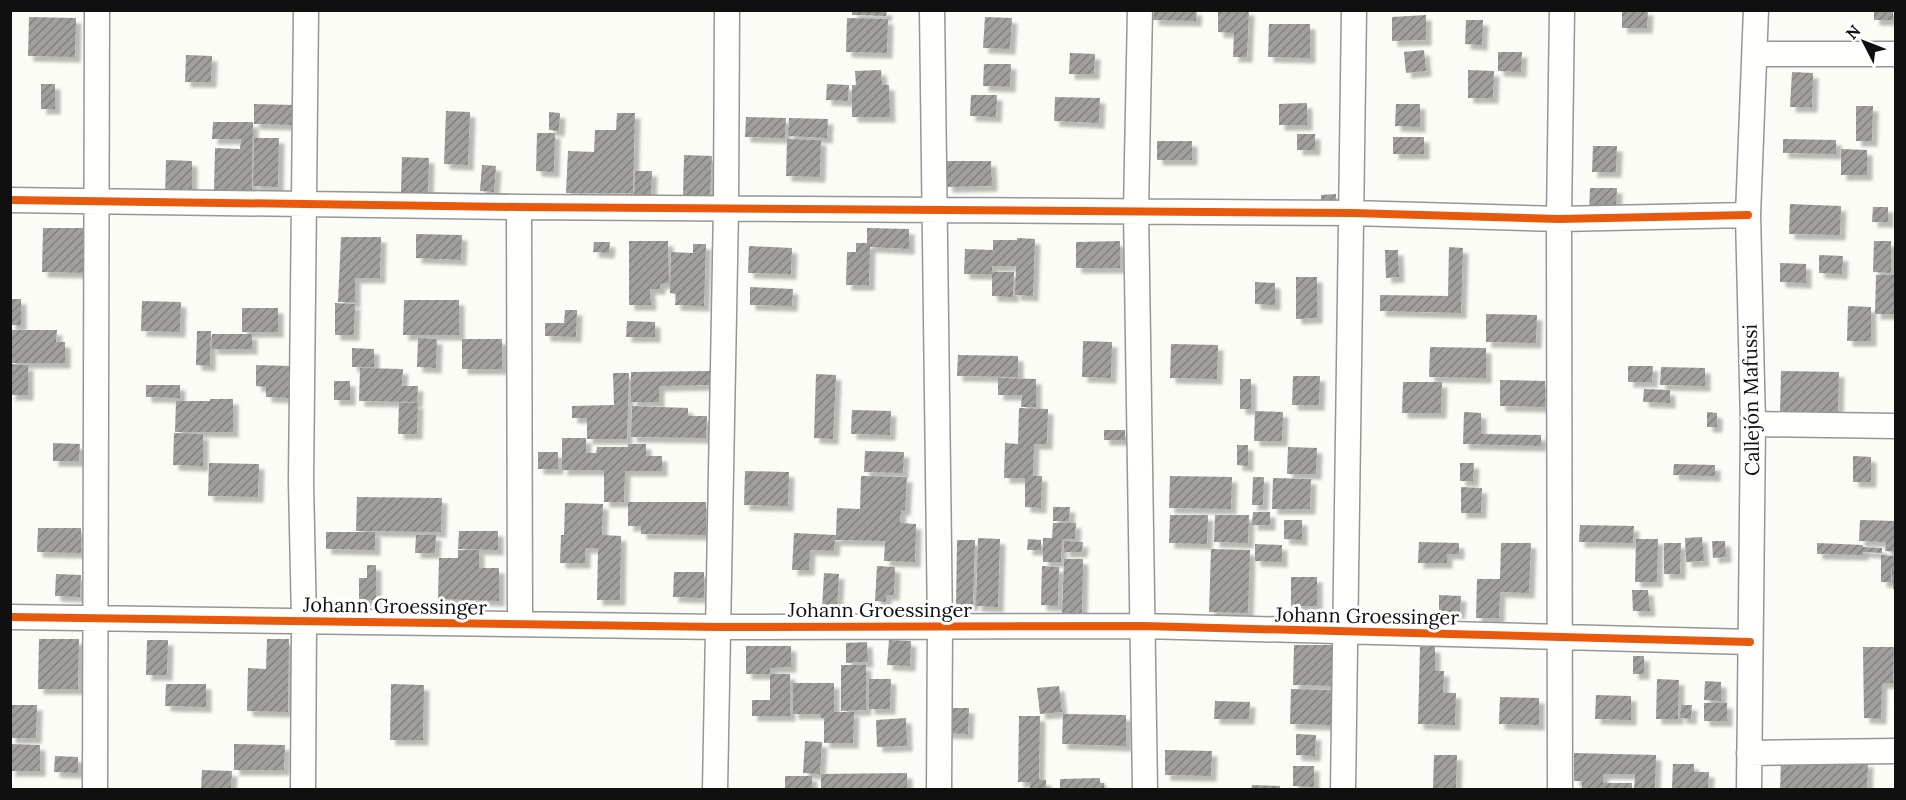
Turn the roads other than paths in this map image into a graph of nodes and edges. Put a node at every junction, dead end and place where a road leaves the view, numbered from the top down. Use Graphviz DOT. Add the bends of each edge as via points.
graph roads {
  1 [pos="97,10"];
  2 [pos="306,10"];
  3 [pos="727,10"];
  4 [pos="932,10"];
  5 [pos="1140,10"];
  6 [pos="1354,10"];
  7 [pos="1562,10"];
  8 [pos="1756,10"];
  9 [pos="1756,54"];
  10 [pos="1896,54"];
  11 [pos="10,200"];
  12 [pos="97,201"];
  13 [pos="304,202"];
  14 [pos="519,207"];
  15 [pos="726,208"];
  16 [pos="1136,210"];
  17 [pos="934,211"];
  18 [pos="1352,213"];
  19 [pos="1748,215"];
  20 [pos="1559,219"];
  21 [pos="1753,424"];
  22 [pos="1896,426"];
  23 [pos="10,617"];
  24 [pos="96,618"];
  25 [pos="304,621"];
  26 [pos="520,624"];
  27 [pos="1143,626"];
  28 [pos="718,627"];
  29 [pos="940,627"];
  30 [pos="1346,632"];
  31 [pos="1560,636"];
  32 [pos="1750,642"];
  33 [pos="1896,751"];
  34 [pos="1749,753"];
  35 [pos="95,789"];
  36 [pos="303,789"];
  37 [pos="716,789"];
  38 [pos="939,789"];
  39 [pos="1145,789"];
  40 [pos="1343,789"];
  41 [pos="1560,789"];
  42 [pos="1749,789"];
  1 -- 12 [label="street"];
  2 -- 13 [label="street"];
  3 -- 15 [label="street"];
  4 -- 17 [label="street"];
  5 -- 16 [label="street"];
  6 -- 18 [label="street"];
  7 -- 20 [label="street"];
  8 -- 9 [label="street, Callejón Mafussi"];
  9 -- 10 [label="street"];
  9 -- 19 [label="street, Callejón Mafussi"];
  11 -- 12 [label="street"];
  12 -- 13 [label="street"];
  12 -- 24 [label="street"];
  13 -- 14 [label="street"];
  13 -- 25 [label="street"];
  14 -- 15 [label="street"];
  14 -- 26 [label="street"];
  15 -- 17 [label="street"];
  15 -- 28 [label="street"];
  16 -- 17 [label="street"];
  16 -- 18 [label="street"];
  16 -- 27 [label="street"];
  17 -- 29 [label="street"];
  18 -- 20 [label="street"];
  18 -- 30 [label="street"];
  19 -- 20 [label="street"];
  19 -- 21 [label="street, Callejón Mafussi"];
  20 -- 31 [label="street"];
  21 -- 22 [label="street"];
  21 -- 32 [label="street, Callejón Mafussi"];
  23 -- 24 [label="street, Johann Groessinger"];
  24 -- 25 [label="street, Johann Groessinger"];
  24 -- 35 [label="street"];
  25 -- 26 [label="street, Johann Groessinger"];
  25 -- 36 [label="street"];
  26 -- 28 [label="street, Johann Groessinger"];
  27 -- 29 [label="street, Johann Groessinger"];
  27 -- 30 [label="street, Johann Groessinger"];
  27 -- 39 [label="street"];
  28 -- 29 [label="street, Johann Groessinger"];
  28 -- 37 [label="street"];
  29 -- 38 [label="street"];
  30 -- 31 [label="street, Johann Groessinger"];
  30 -- 40 [label="street"];
  31 -- 32 [label="street, Johann Groessinger"];
  31 -- 41 [label="street"];
  32 -- 34 [label="street, Callejón Mafussi"];
  33 -- 34 [label="street"];
  34 -- 42 [label="street, Callejón Mafussi"];
}
